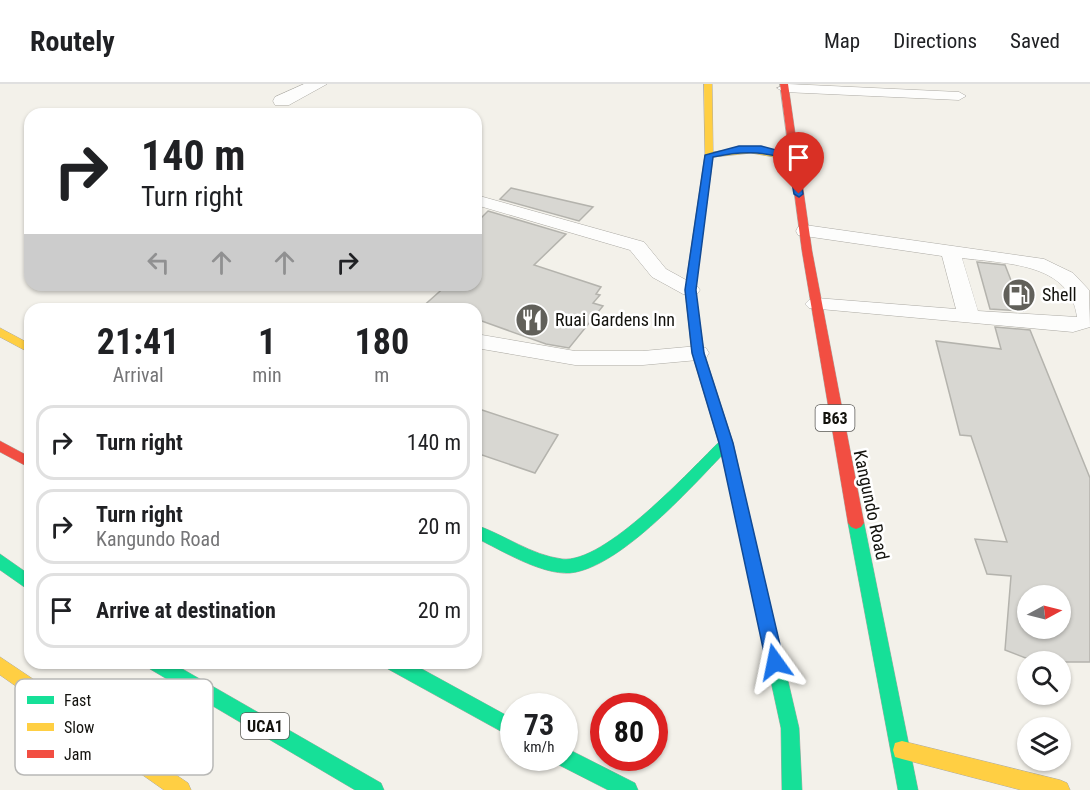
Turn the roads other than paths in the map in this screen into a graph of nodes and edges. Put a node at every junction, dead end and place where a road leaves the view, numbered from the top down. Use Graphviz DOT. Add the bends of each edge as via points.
graph roads {
  1 [pos="318,84"];
  2 [pos="708,84"];
  3 [pos="784,86"];
  4 [pos="959,96"];
  5 [pos="282,101"];
  6 [pos="709,155"];
  7 [pos="792,157"];
  8 [pos="482,202"];
  9 [pos="806,231"];
  10 [pos="950,251"];
  11 [pos="690,290"];
  12 [pos="816,304"];
  13 [pos="969,318"];
  14 [pos="0,333"];
  15 [pos="482,342"];
  16 [pos="24,346"];
  17 [pos="698,353"];
  18 [pos="726,443"];
  19 [pos="0,446"];
  20 [pos="24,460"];
  21 [pos="482,533"];
  22 [pos="0,561"];
  23 [pos="24,579"];
  24 [pos="0,665"];
  25 [pos="166,669"];
  26 [pos="405,669"];
  27 [pos="20,679"];
  28 [pos="183,679"];
  29 [pos="213,696"];
  30 [pos="500,722"];
  31 [pos="903,750"];
  32 [pos="578,764"];
  33 [pos="159,775"];
  34 [pos="181,790"];
  35 [pos="374,790"];
  36 [pos="628,790"];
  37 [pos="792,790"];
  38 [pos="908,790"];
  39 [pos="1060,790"];
  1 -- 5 [label="street"];
  2 -- 6 [label="main road"];
  3 -- 4 [label="lane"];
  3 -- 7 [label="main road, Kangundo Road / B63"];
  6 -- 7 [label="main road" via="761,148"];
  6 -- 11 [label="main road"];
  7 -- 9 [label="main road, Kangundo Road / B63"];
  8 -- 11 [label="lane" via="638,246 658,273"];
  9 -- 10 [label="lane"];
  9 -- 12 [label="main road, Kangundo Road / B63"];
  10 -- 13 [label="lane"];
  10 -- 13 [label="lane" via="1037,263 1063,273 1086,303 1088,320 1072,325"];
  11 -- 17 [label="main road"];
  12 -- 13 [label="lane"];
  12 -- 31 [label="main road, Kangundo Road / B63" via="829,389"];
  14 -- 16 [label="main road"];
  15 -- 17 [label="lane" via="575,358"];
  17 -- 18 [label="main road"];
  18 -- 21 [label="main road" via="620,541 586,564 558,563"];
  18 -- 37 [label="main road" via="790,728"];
  19 -- 20 [label="main road"];
  22 -- 23 [label="main road"];
  24 -- 27 [label="main road"];
  25 -- 28 [label="main road, UCA1"];
  26 -- 30 [label="main road"];
  29 -- 35 [label="main road, UCA1"];
  31 -- 38 [label="main road, Kangundo Road / B63"];
  31 -- 39 [label="main road"];
  32 -- 36 [label="main road"];
  33 -- 34 [label="main road"];
}
